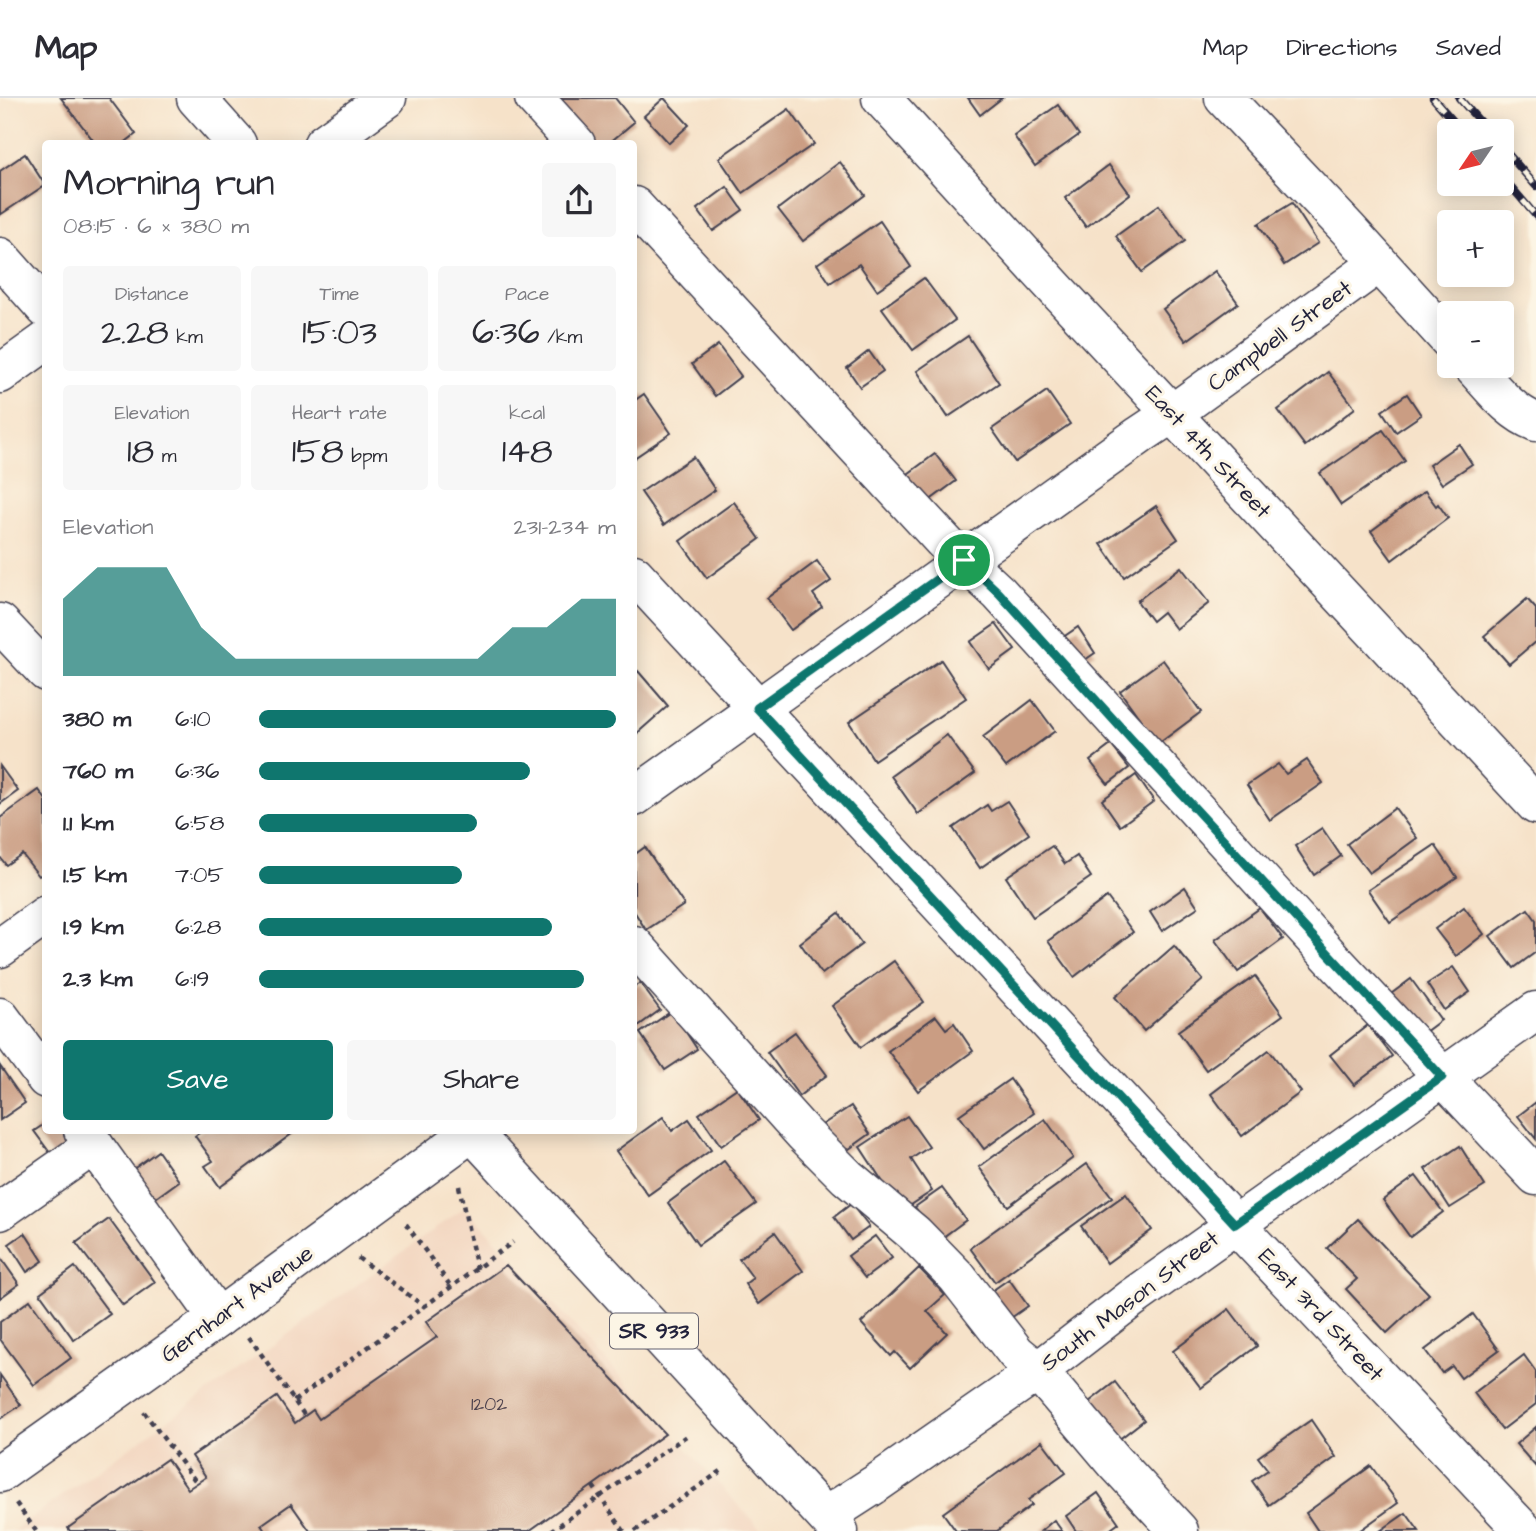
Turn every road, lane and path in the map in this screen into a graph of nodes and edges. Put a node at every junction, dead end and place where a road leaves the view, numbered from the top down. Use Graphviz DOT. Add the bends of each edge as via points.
graph roads {
  1 [pos="196,98"];
  2 [pos="387,98"];
  3 [pos="534,98"];
  4 [pos="881,98"];
  5 [pos="1224,98"];
  6 [pos="233,140"];
  7 [pos="329,140"];
  8 [pos="572,140"];
  9 [pos="637,209"];
  10 [pos="0,257"];
  11 [pos="1378,264"];
  12 [pos="42,304"];
  13 [pos="1437,327"];
  14 [pos="42,343"];
  15 [pos="4,364"];
  16 [pos="1483,378"];
  17 [pos="1173,413"];
  18 [pos="1536,422"];
  19 [pos="964,560"];
  20 [pos="637,577"];
  21 [pos="0,623"];
  22 [pos="42,668"];
  23 [pos="757,708"];
  24 [pos="637,795"];
  25 [pos="1536,805"];
  26 [pos="42,918"];
  27 [pos="0,948"];
  28 [pos="637,948"];
  29 [pos="1536,1011"];
  30 [pos="0,1017"];
  31 [pos="42,1074"];
  32 [pos="1442,1077"];
  33 [pos="467,1134"];
  34 [pos="474,1134"];
  35 [pos="89,1138"];
  36 [pos="1536,1176"];
  37 [pos="459,1185"];
  38 [pos="0,1211"];
  39 [pos="405,1224"];
  40 [pos="1235,1224"];
  41 [pos="513,1242"];
  42 [pos="357,1258"];
  43 [pos="477,1269"];
  44 [pos="452,1287"];
  45 [pos="425,1307"];
  46 [pos="233,1327"];
  47 [pos="1038,1371"];
  48 [pos="294,1401"];
  49 [pos="143,1411"];
  50 [pos="304,1416"];
  51 [pos="689,1434"];
  52 [pos="721,1471"];
  53 [pos="197,1483"];
  54 [pos="593,1486"];
  55 [pos="8,1488"];
  56 [pos="600,1497"];
  57 [pos="832,1524"];
  58 [pos="36,1531"];
  59 [pos="551,1531"];
  60 [pos="624,1531"];
  61 [pos="635,1531"];
  62 [pos="1179,1531"];
  63 [pos="1524,1531"];
  1 -- 6 [label="street"];
  2 -- 7 [label="street"];
  3 -- 8 [label="street"];
  4 -- 17 [label="street, East 4th Street"];
  5 -- 11 [label="street"];
  9 -- 19 [label="street"];
  10 -- 12 [label="street"];
  11 -- 13 [label="street"];
  11 -- 17 [label="street, Campbell Street"];
  14 -- 15 [label="street"];
  16 -- 18 [label="street" via="1524,418"];
  17 -- 19 [label="street, Campbell Street"];
  17 -- 25 [label="street, East 4th Street"];
  19 -- 23 [label="street, Campbell Street"];
  19 -- 32 [label="street"];
  20 -- 23 [label="street, East 3rd Street"];
  21 -- 22 [label="street"];
  23 -- 24 [label="street, Campbell Street"];
  23 -- 40 [label="street, East 3rd Street"];
  26 -- 27 [label="street"];
  28 -- 47 [label="street" via="804,1134 915,1234 957,1277 1016,1353"];
  29 -- 32 [label="street, South Mason Street"];
  30 -- 31 [label="street"];
  32 -- 36 [label="street"];
  32 -- 40 [label="street, South Mason Street"];
  33 -- 46 [label="street, Gernhart Avenue"];
  34 -- 57 [label="street, SR 933"];
  35 -- 38 [label="street"];
  35 -- 46 [label="street"];
  37 -- 43 [label="path"];
  39 -- 44 [label="path"];
  40 -- 47 [label="street, South Mason Street"];
  40 -- 63 [label="street, East 3rd Street"];
  41 -- 43 [label="path"];
  42 -- 45 [label="path"];
  43 -- 44 [label="path"];
  44 -- 45 [label="path"];
  45 -- 48 [label="path"];
  46 -- 48 [label="path"];
  46 -- 55 [label="street, Gernhart Avenue"];
  47 -- 57 [label="street, South Mason Street" via="885,1478"];
  47 -- 62 [label="street"];
  48 -- 50 [label="path"];
  49 -- 53 [label="path"];
  51 -- 56 [label="path"];
  52 -- 61 [label="path"];
  54 -- 56 [label="path"];
  55 -- 58 [label="path"];
  56 -- 59 [label="path"];
  56 -- 60 [label="path"];
}
